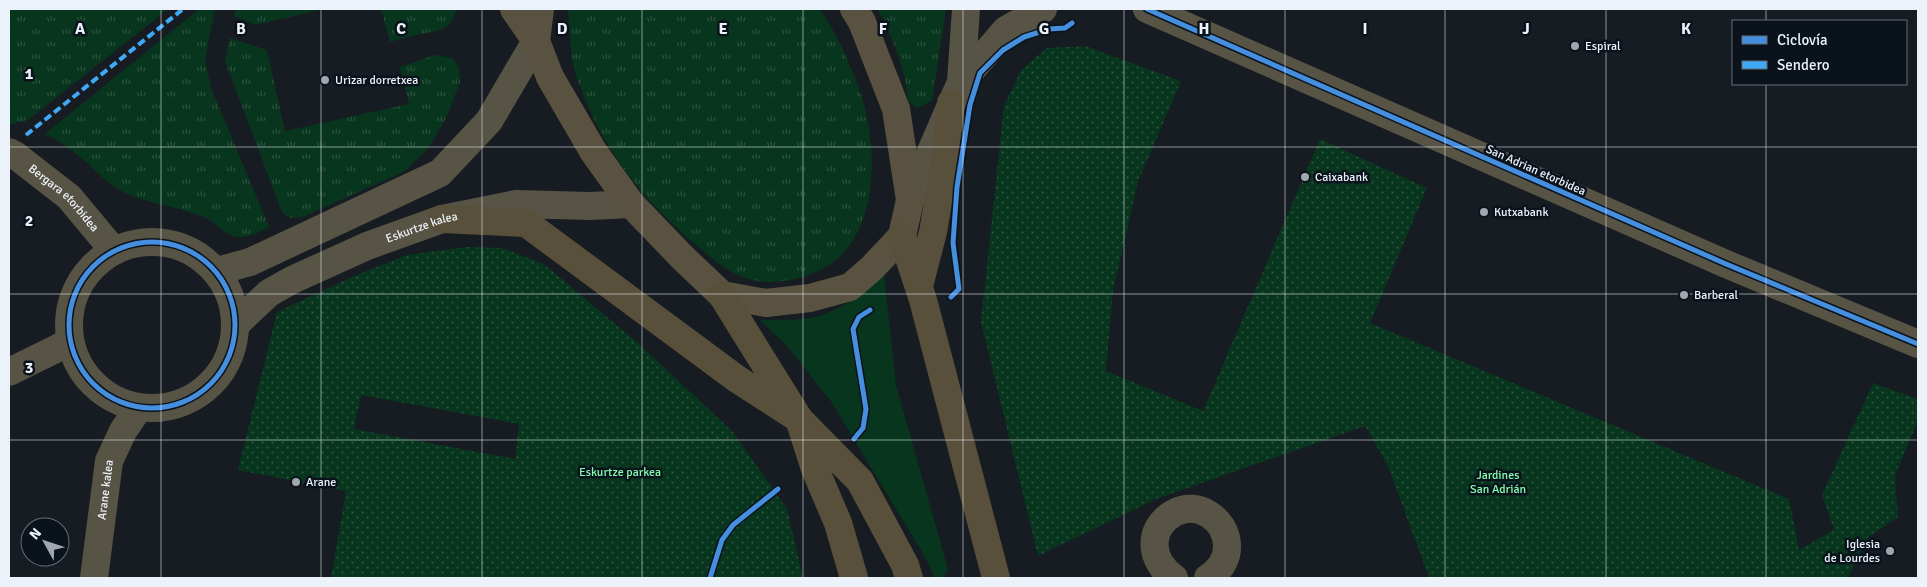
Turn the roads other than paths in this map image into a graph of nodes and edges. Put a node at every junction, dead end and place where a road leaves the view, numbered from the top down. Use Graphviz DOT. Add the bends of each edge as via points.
graph roads {
  1 [pos="514,9"];
  2 [pos="540,9"];
  3 [pos="854,9"];
  4 [pos="966,9"];
  5 [pos="1043,9"];
  6 [pos="1147,9"];
  7 [pos="536,40"];
  8 [pos="956,92"];
  9 [pos="9,152"];
  10 [pos="910,200"];
  11 [pos="631,204"];
  12 [pos="442,219"];
  13 [pos="902,236"];
  14 [pos="114,251"];
  15 [pos="216,271"];
  16 [pos="919,286"];
  17 [pos="722,295"];
  18 [pos="236,324"];
  19 [pos="70,342"];
  20 [pos="1918,344"];
  21 [pos="9,372"];
  22 [pos="138,409"];
  23 [pos="799,419"];
  24 [pos="1215,576"];
  25 [pos="94,578"];
  26 [pos="854,578"];
  27 [pos="909,578"];
  28 [pos="996,578"];
  29 [pos="1174,578"];
  1 -- 7 [label="main road"];
  2 -- 7 [label="main road"];
  3 -- 10 [label="main road" via="896,109"];
  4 -- 8 [label="street"];
  5 -- 8 [label="street" via="1006,30"];
  6 -- 20 [label="street, San Adrian etorbidea" via="1692,249"];
  7 -- 11 [label="main road" via="550,76 588,143"];
  7 -- 15 [label="street" via="489,121 440,173 250,262"];
  8 -- 10 [label="street"];
  8 -- 16 [label="highway" via="933,232"];
  9 -- 14 [label="street, Bergara etorbidea" via="69,196"];
  10 -- 13 [label="main road"];
  11 -- 12 [label="street, Eskurtze kalea" via="516,204"];
  11 -- 17 [label="main road"];
  12 -- 18 [label="street, Eskurtze kalea" via="367,246 292,280 269,293"];
  12 -- 23 [label="highway" via="526,223 737,378"];
  13 -- 16 [label="highway"];
  13 -- 17 [label="main road" via="850,286 810,298 766,302"];
  14 -- 15 [label="street" via="132,244 159,242 197,254"];
  14 -- 19 [label="street" via="92,268 75,293 68,322"];
  15 -- 18 [label="street" via="231,296"];
  16 -- 28 [label="highway"];
  17 -- 23 [label="highway"];
  18 -- 22 [label="street" via="229,360 214,382 194,398 171,407"];
  19 -- 21 [label="street"];
  19 -- 22 [label="street" via="80,367 110,398"];
  22 -- 25 [label="street, Arane kalea" via="123,431 109,462"];
  23 -- 26 [label="highway" via="838,523"];
  23 -- 27 [label="highway" via="860,481"];
  24 -- 29 [label="street" via="1228,548 1226,536 1221,524 1212,516 1201,510 1188,509 1166,519 1154,540 1158,563"];
}
